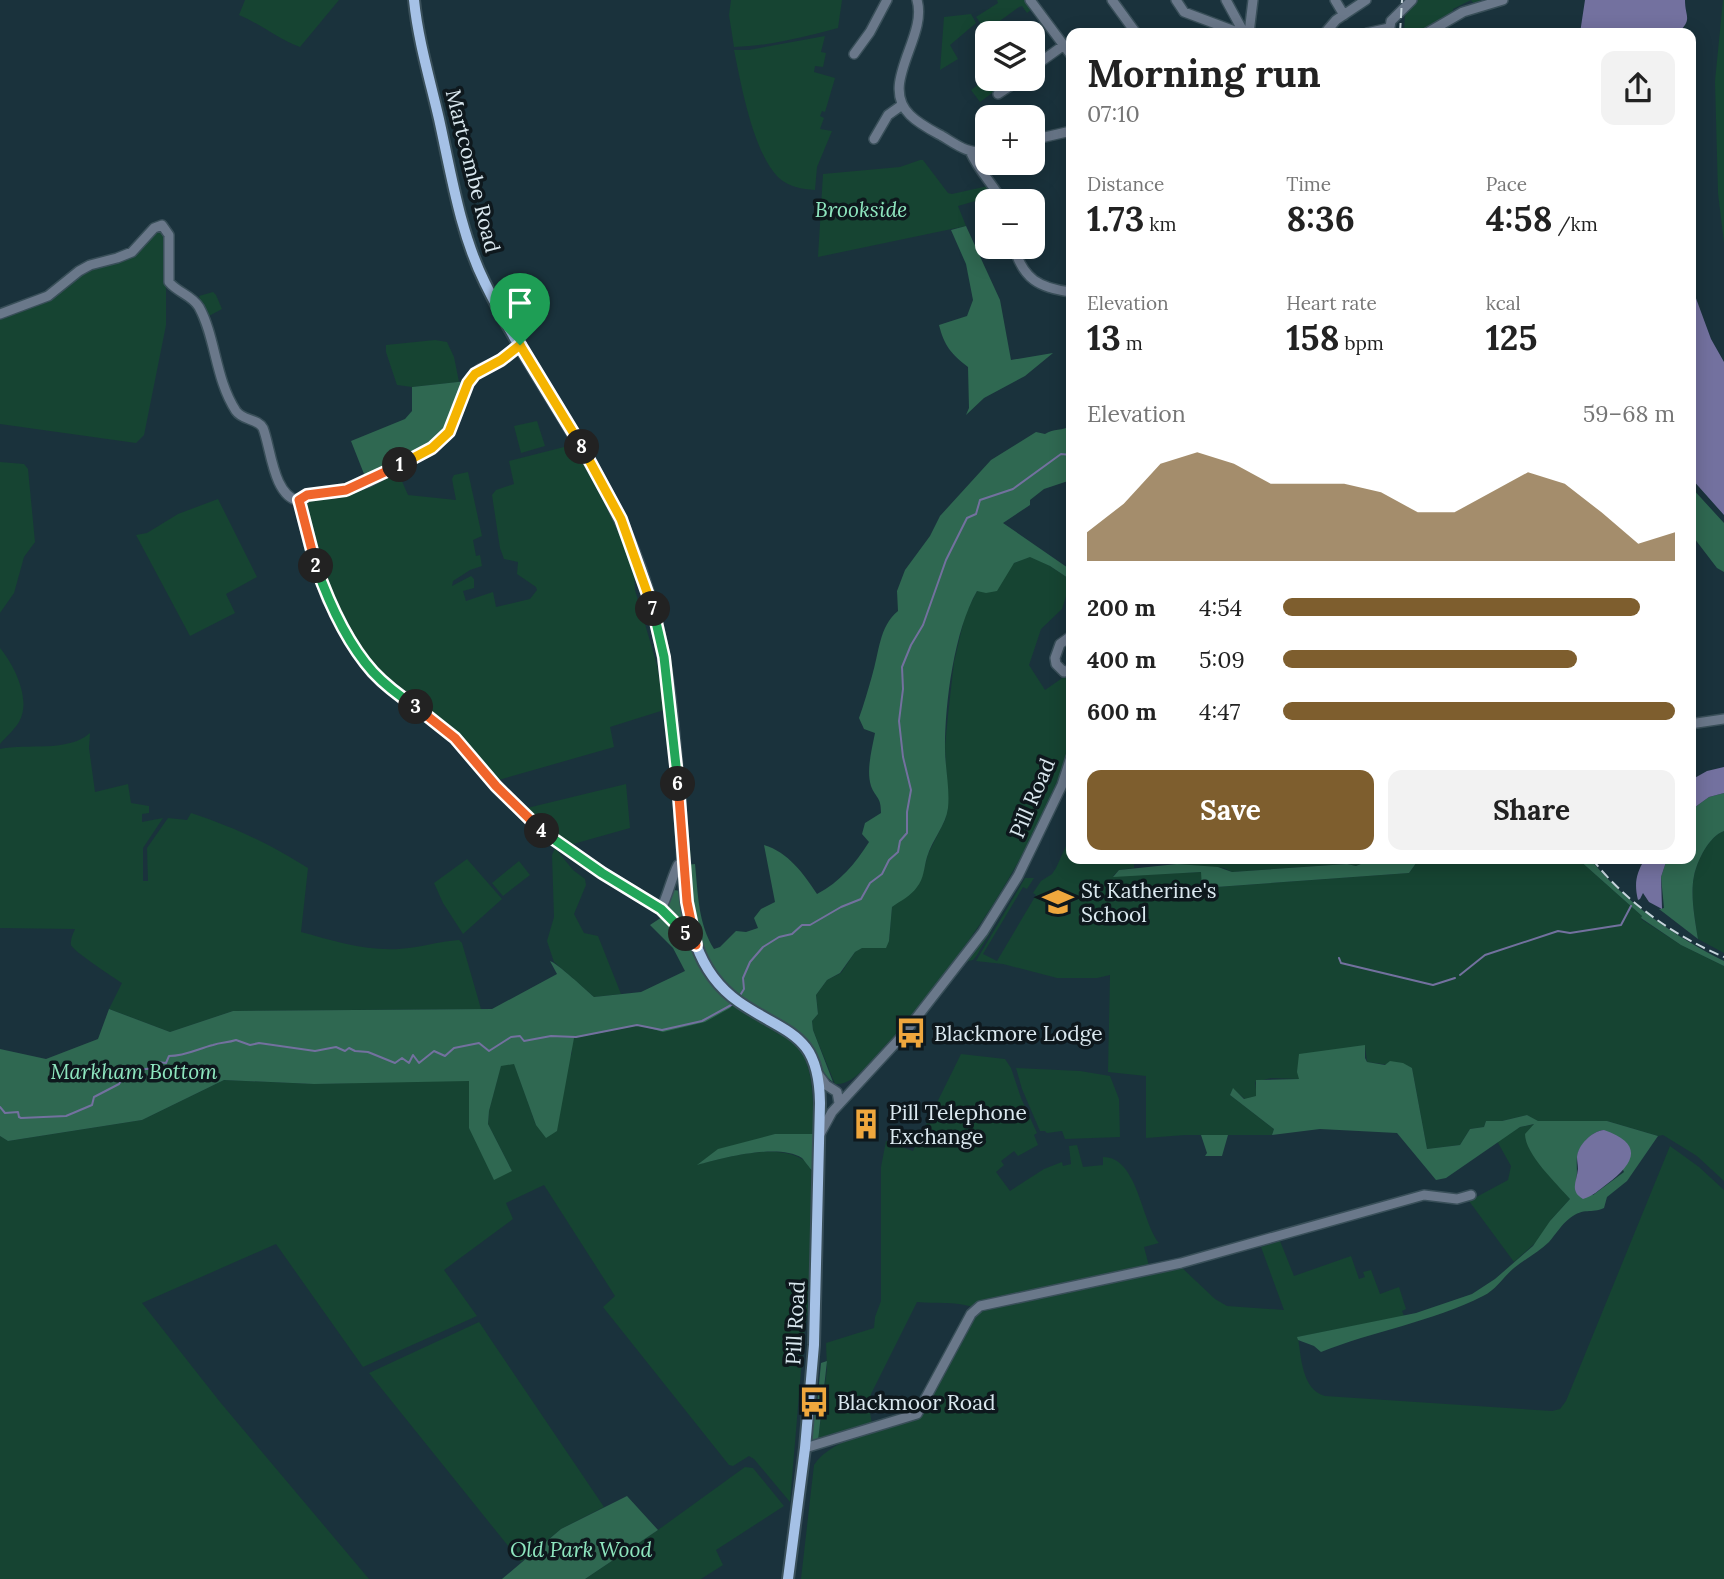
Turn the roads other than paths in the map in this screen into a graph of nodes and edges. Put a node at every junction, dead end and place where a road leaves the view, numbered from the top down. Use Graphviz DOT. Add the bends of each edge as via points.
graph roads {
  1 [pos="414,0"];
  2 [pos="887,0"];
  3 [pos="917,0"];
  4 [pos="1030,0"];
  5 [pos="1112,0"];
  6 [pos="1176,0"];
  7 [pos="1226,0"];
  8 [pos="1253,0"];
  9 [pos="1335,0"];
  10 [pos="1366,0"];
  11 [pos="1412,0"];
  12 [pos="1503,0"];
  13 [pos="1344,15"];
  14 [pos="1132,28"];
  15 [pos="1230,28"];
  16 [pos="1241,28"];
  17 [pos="1245,28"];
  18 [pos="1329,28"];
  19 [pos="1390,28"];
  20 [pos="1436,28"];
  21 [pos="1064,45"];
  22 [pos="1066,48"];
  23 [pos="854,54"];
  24 [pos="1045,59"];
  25 [pos="1003,91"];
  26 [pos="998,94"];
  27 [pos="902,106"];
  28 [pos="1066,132"];
  29 [pos="1045,138"];
  30 [pos="874,139"];
  31 [pos="975,152"];
  32 [pos="971,153"];
  33 [pos="994,189"];
  34 [pos="1018,259"];
  35 [pos="1066,291"];
  36 [pos="0,314"];
  37 [pos="520,345"];
  38 [pos="299,500"];
  39 [pos="1066,640"];
  40 [pos="1066,671"];
  41 [pos="1724,719"];
  42 [pos="1696,723"];
  43 [pos="1066,773"];
  44 [pos="684,863"];
  45 [pos="661,909"];
  46 [pos="696,945"];
  47 [pos="818,1074"];
  48 [pos="852,1088"];
  49 [pos="837,1092"];
  50 [pos="839,1103"];
  51 [pos="824,1108"];
  52 [pos="820,1134"];
  53 [pos="1471,1195"];
  54 [pos="806,1448"];
  55 [pos="788,1579"];
  1 -- 37 [label="main road, Martcombe Road" via="472,250"];
  2 -- 23 [label="street"];
  3 -- 27 [label="street" via="915,37 900,80"];
  4 -- 21 [label="street"];
  5 -- 14 [label="street"];
  6 -- 15 [label="street" via="1184,12"];
  7 -- 16 [label="street"];
  8 -- 17 [label="street"];
  9 -- 13 [label="street"];
  10 -- 13 [label="street"];
  11 -- 19 [label="street"];
  12 -- 20 [label="street" via="1463,12"];
  13 -- 18 [label="street"];
  21 -- 22 [label="street"];
  21 -- 24 [label="street"];
  25 -- 26 [label="street"];
  27 -- 30 [label="street" via="888,115"];
  27 -- 32 [label="street" via="916,121"];
  28 -- 29 [label="street"];
  31 -- 32 [label="street"];
  32 -- 33 [label="street"];
  34 -- 35 [label="street" via="1033,280"];
  36 -- 38 [label="street" via="48,296 90,265 132,252 162,225 169,235 169,282 197,303 229,397 240,415 260,423 279,481 288,496"];
  37 -- 38 [label="street" via="471,377 449,432 432,448 368,482"];
  37 -- 44 [label="main road, Martcombe Road" via="617,511 647,588 666,669"];
  38 -- 45 [label="street" via="327,599 373,673 455,738 496,786 554,841"];
  39 -- 40 [label="street" via="1055,658"];
  41 -- 42 [label="street"];
  43 -- 48 [label="street, Pill Road" via="1028,856 983,932 894,1045"];
  44 -- 45 [label="street" via="675,871"];
  44 -- 46 [label="main road, Martcombe Road"];
  45 -- 46 [label="street"];
  46 -- 47 [label="main road, Martcombe Road" via="720,985 794,1034"];
  47 -- 49 [label="street"];
  47 -- 51 [label="main road, Martcombe Road"];
  48 -- 49 [label="street, Pill Road"];
  48 -- 50 [label="street, Pill Road"];
  49 -- 50 [label="street"];
  49 -- 51 [label="street, Pill Road"];
  50 -- 51 [label="street, Pill Road"];
  51 -- 52 [label="main road, Martcombe Road"];
  52 -- 54 [label="main road, Pill Road" via="816,1312"];
  53 -- 54 [label="street" via="1457,1199 1424,1195 1181,1263 980,1306 971,1314 917,1414"];
  54 -- 55 [label="main road, Pill Road"];
}
